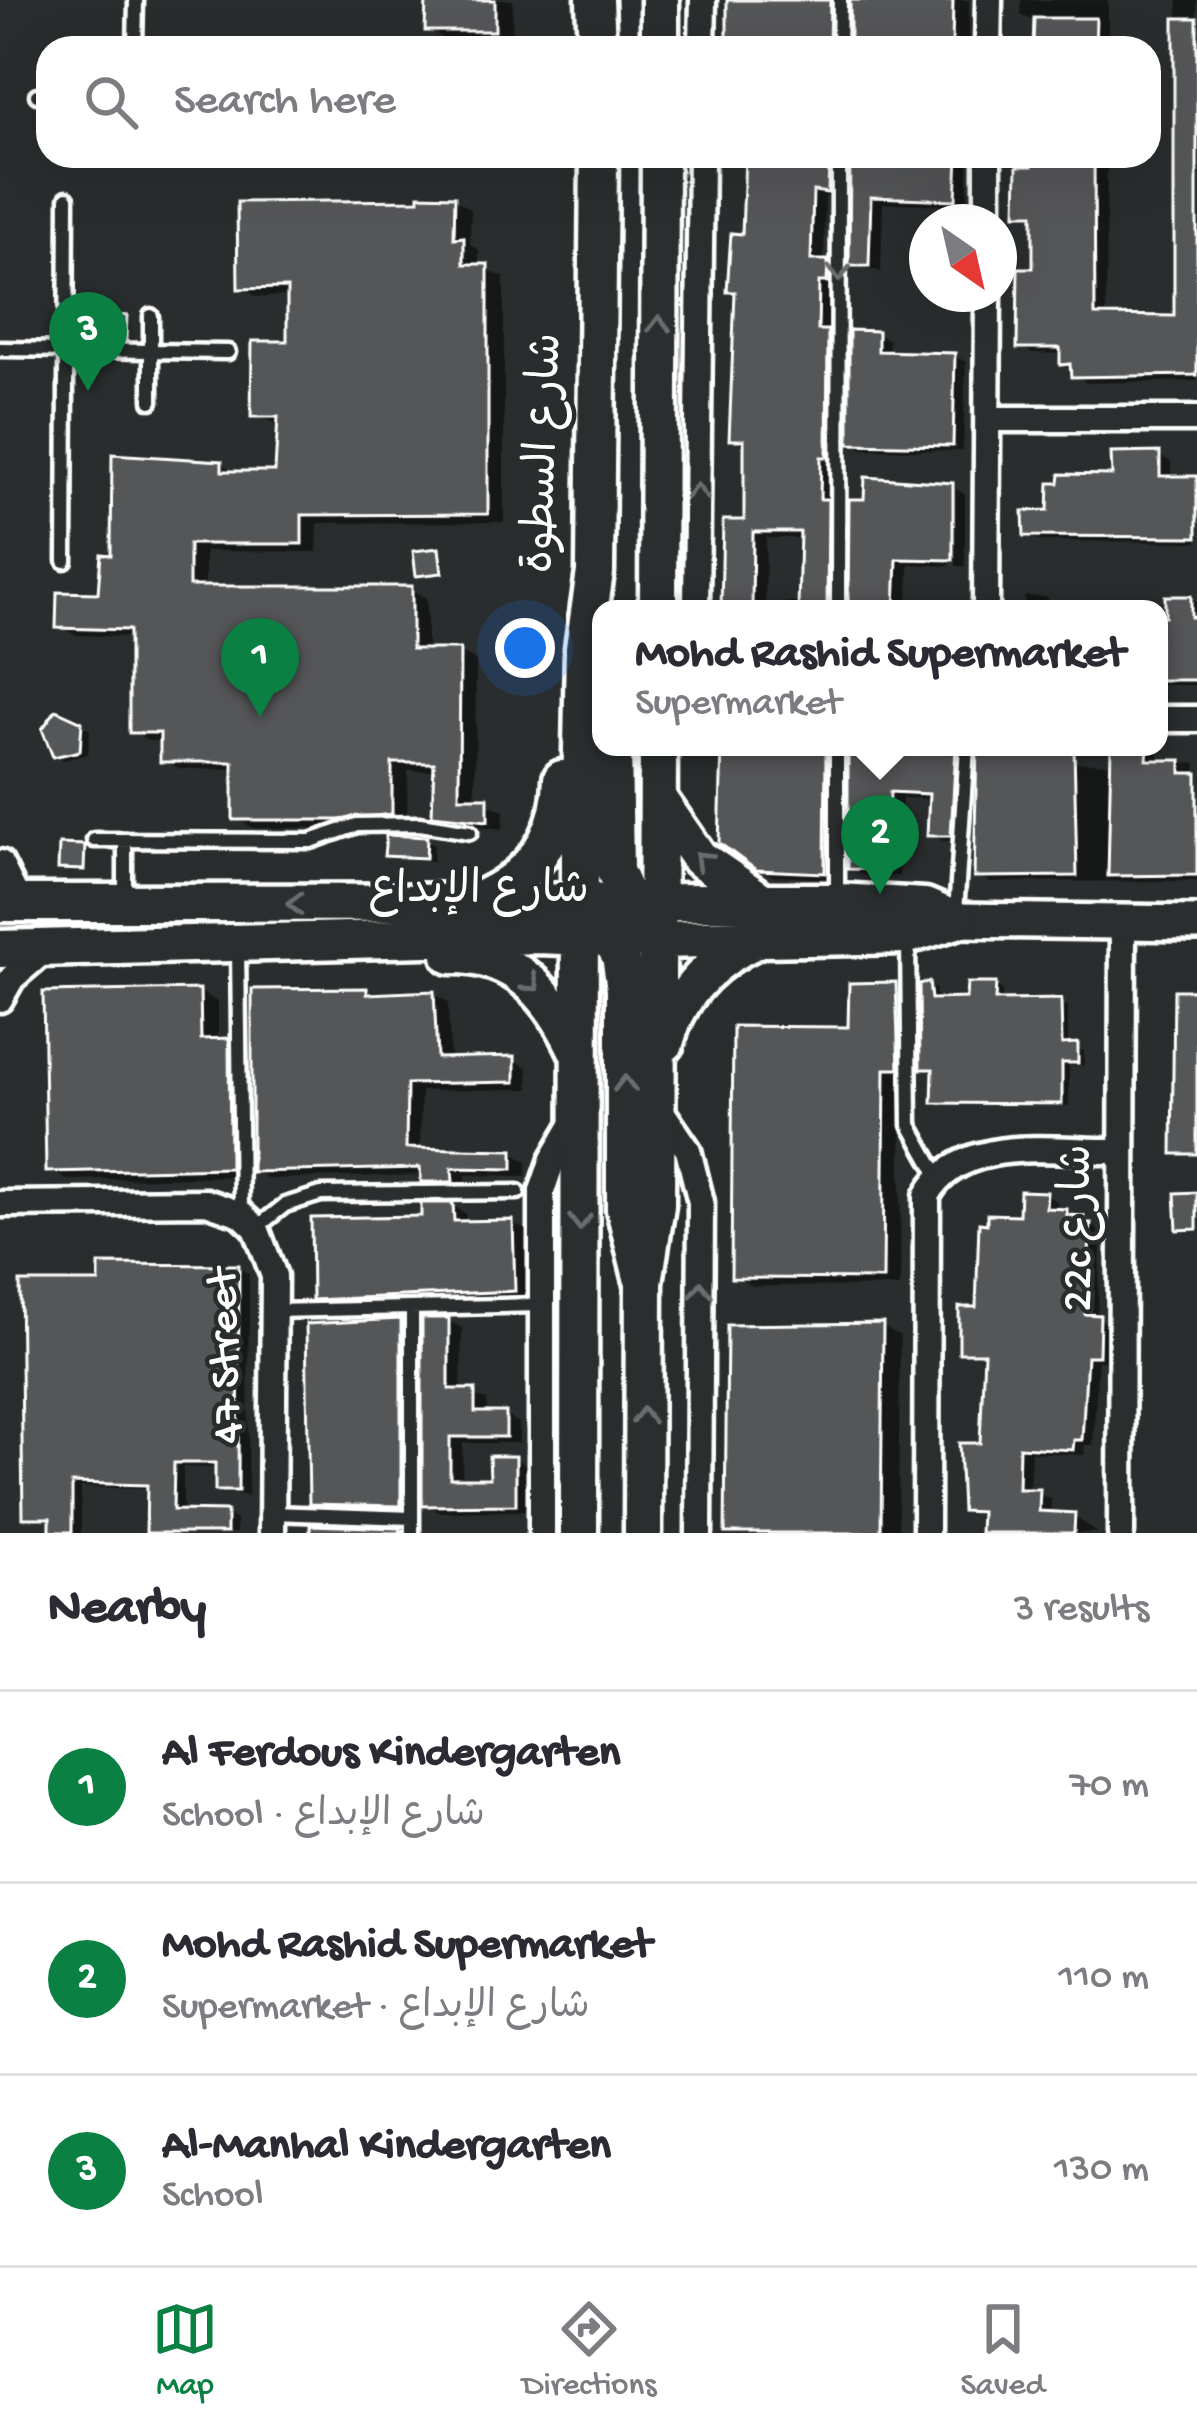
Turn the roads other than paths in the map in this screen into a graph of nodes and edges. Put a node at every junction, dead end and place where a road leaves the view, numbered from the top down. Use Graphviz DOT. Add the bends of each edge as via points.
graph roads {
  1 [pos="136,0"];
  2 [pos="595,0"];
  3 [pos="660,0"];
  4 [pos="676,0"];
  5 [pos="703,0"];
  6 [pos="840,0"];
  7 [pos="988,0"];
  8 [pos="135,36"];
  9 [pos="596,36"];
  10 [pos="660,36"];
  11 [pos="663,36"];
  12 [pos="702,36"];
  13 [pos="839,36"];
  14 [pos="988,36"];
  15 [pos="598,168"];
  16 [pos="660,168"];
  17 [pos="701,168"];
  18 [pos="839,168"];
  19 [pos="988,168"];
  20 [pos="67,198"];
  21 [pos="988,204"];
  22 [pos="988,312"];
  23 [pos="151,316"];
  24 [pos="0,349"];
  25 [pos="66,349"];
  26 [pos="151,351"];
  27 [pos="228,352"];
  28 [pos="151,401"];
  29 [pos="988,419"];
  30 [pos="1197,419"];
  31 [pos="65,561"];
  32 [pos="595,572"];
  33 [pos="598,600"];
  34 [pos="658,600"];
  35 [pos="696,600"];
  36 [pos="838,600"];
  37 [pos="986,600"];
  38 [pos="614,756"];
  39 [pos="658,756"];
  40 [pos="837,756"];
  41 [pos="966,756"];
  42 [pos="658,799"];
  43 [pos="470,832"];
  44 [pos="94,840"];
  45 [pos="125,840"];
  46 [pos="0,863"];
  47 [pos="642,902"];
  48 [pos="837,902"];
  49 [pos="472,903"];
  50 [pos="125,904"];
  51 [pos="7,909"];
  52 [pos="764,919"];
  53 [pos="956,920"];
  54 [pos="1123,922"];
  55 [pos="1197,923"];
  56 [pos="592,926"];
  57 [pos="908,935"];
  58 [pos="656,940"];
  59 [pos="343,941"];
  60 [pos="238,945"];
  61 [pos="0,949"];
  62 [pos="46,949"];
  63 [pos="0,998"];
  64 [pos="581,1058"];
  65 [pos="656,1092"];
  66 [pos="580,1113"];
  67 [pos="1122,1151"];
  68 [pos="938,1175"];
  69 [pos="518,1192"];
  70 [pos="0,1204"];
  71 [pos="249,1221"];
  72 [pos="644,1282"];
  73 [pos="543,1305"];
  74 [pos="412,1308"];
  75 [pos="274,1311"];
  76 [pos="412,1518"];
  77 [pos="272,1523"];
  78 [pos="412,1533"];
  79 [pos="542,1533"];
  80 [pos="579,1533"];
  81 [pos="643,1533"];
  82 [pos="699,1533"];
  83 [pos="926,1533"];
  84 [pos="1121,1533"];
  1 -- 8 [label="lane"];
  2 -- 9 [label="main road"];
  3 -- 10 [label="main road"];
  4 -- 11 [label="main road"];
  5 -- 12 [label="street"];
  6 -- 13 [label="lane"];
  7 -- 14 [label="street"];
  15 -- 32 [label="main road, شارع السطوة"];
  34 -- 16 [label="main road, one-way"];
  35 -- 17 [label="street, one-way"];
  18 -- 36 [label="lane, one-way"];
  19 -- 21 [label="street"];
  20 -- 25 [label="lane"];
  22 -- 29 [label="street"];
  23 -- 26 [label="lane"];
  24 -- 25 [label="lane"];
  25 -- 26 [label="lane"];
  25 -- 31 [label="lane"];
  26 -- 27 [label="lane"];
  26 -- 28 [label="lane"];
  29 -- 30 [label="street"];
  29 -- 37 [label="street"];
  32 -- 33 [label="main road"];
  32 -- 49 [label="main road" via="565,644 555,830 520,877"];
  32 -- 56 [label="main road, شارع السطوة" via="584,635"];
  38 -- 47 [label="main road" via="615,871"];
  39 -- 42 [label="main road"];
  40 -- 48 [label="lane"];
  41 -- 53 [label="lane"];
  42 -- 47 [label="main road"];
  52 -- 42 [label="main road, one-way" via="699,858"];
  43 -- 45 [label="lane" via="378,825 311,841"];
  44 -- 45 [label="lane"];
  45 -- 50 [label="lane"];
  46 -- 51 [label="street"];
  47 -- 52 [label="main road, شارع الإبداع"];
  47 -- 56 [label="main road, شارع الإبداع"];
  47 -- 58 [label="main road"];
  48 -- 52 [label="main road, شارع الإبداع"];
  48 -- 53 [label="main road, شارع الإبداع" via="925,907"];
  49 -- 50 [label="main road, شارع الإبداع, one-way"];
  49 -- 56 [label="main road, شارع الإبداع"];
  50 -- 51 [label="main road, شارع الإبداع"];
  52 -- 57 [label="main road, شارع الإبداع"];
  52 -- 58 [label="main road, شارع الإبداع"];
  52 -- 65 [label="main road" via="689,992 669,1028"];
  53 -- 54 [label="street, شارع الإبداع"];
  53 -- 57 [label="main road, شارع الإبداع"];
  54 -- 55 [label="street, شارع الإبداع"];
  54 -- 67 [label="street, 22c شارع"];
  56 -- 58 [label="main road, شارع الإبداع"];
  56 -- 59 [label="main road, شارع الإبداع"];
  56 -- 64 [label="main road, شارع السطوة"];
  72 -- 56 [label="main road, one-way" via="625,1209 625,989"];
  57 -- 68 [label="lane" via="910,1125"];
  58 -- 65 [label="main road"];
  59 -- 60 [label="main road, شارع الإبداع"];
  59 -- 64 [label="main road, one-way" via="376,955 467,955 517,970 554,1005"];
  60 -- 62 [label="main road, شارع الإبداع"];
  60 -- 71 [label="lane"];
  61 -- 62 [label="main road, شارع الإبداع"];
  62 -- 63 [label="street"];
  64 -- 66 [label="main road, شارع السطوة"];
  65 -- 72 [label="main road" via="656,1205"];
  82 -- 65 [label="street, one-way" via="701,1202 688,1150"];
  66 -- 73 [label="street, شارع السطوة" via="542,1191"];
  66 -- 80 [label="main road, شارع السطوة, one-way"];
  67 -- 68 [label="street" via="975,1154"];
  67 -- 84 [label="street, 22c شارع"];
  68 -- 83 [label="street" via="925,1218"];
  69 -- 71 [label="lane" via="321,1193"];
  70 -- 71 [label="street, 47 Street" via="206,1202"];
  71 -- 75 [label="street, 47 Street" via="272,1259"];
  81 -- 72 [label="main road, one-way"];
  73 -- 74 [label="lane"];
  73 -- 79 [label="street, شارع السطوة"];
  74 -- 75 [label="lane"];
  74 -- 76 [label="lane"];
  75 -- 77 [label="street, 47 Street"];
  76 -- 77 [label="lane"];
  76 -- 78 [label="lane"];
}
